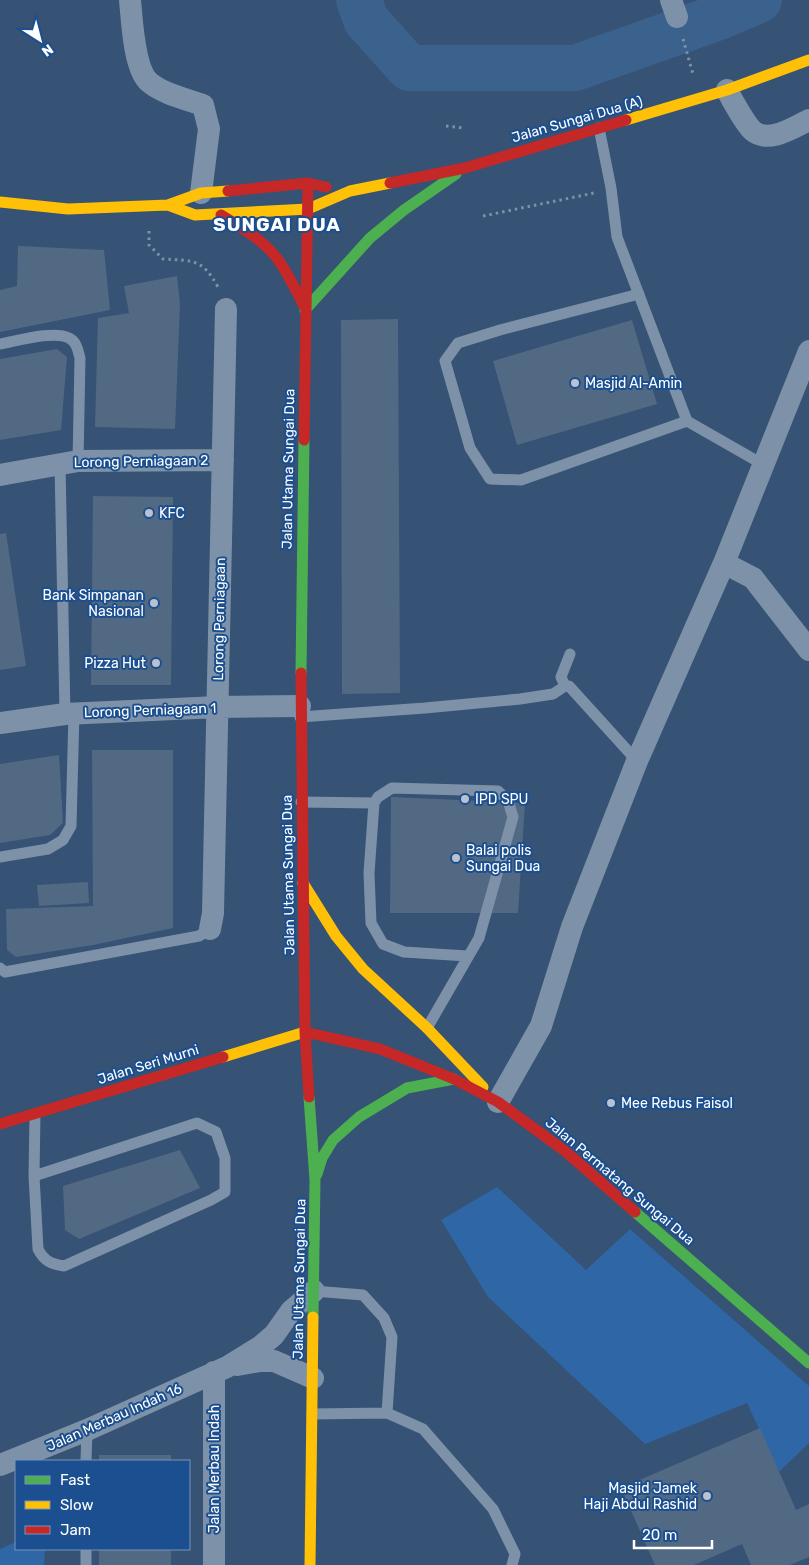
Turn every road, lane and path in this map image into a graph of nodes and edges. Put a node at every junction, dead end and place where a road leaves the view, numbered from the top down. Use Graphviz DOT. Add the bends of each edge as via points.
graph roads {
  1 [pos="130,0"];
  2 [pos="809,60"];
  3 [pos="727,90"];
  4 [pos="809,120"];
  5 [pos="446,126"];
  6 [pos="463,128"];
  7 [pos="599,128"];
  8 [pos="465,168"];
  9 [pos="308,183"];
  10 [pos="611,188"];
  11 [pos="350,191"];
  12 [pos="201,193"];
  13 [pos="0,202"];
  14 [pos="168,204"];
  15 [pos="148,205"];
  16 [pos="308,209"];
  17 [pos="221,215"];
  18 [pos="483,216"];
  19 [pos="639,294"];
  20 [pos="226,309"];
  21 [pos="305,310"];
  22 [pos="0,344"];
  23 [pos="809,351"];
  24 [pos="687,421"];
  25 [pos="223,460"];
  26 [pos="69,462"];
  27 [pos="764,465"];
  28 [pos="0,475"];
  29 [pos="724,564"];
  30 [pos="809,650"];
  31 [pos="570,654"];
  32 [pos="565,686"];
  33 [pos="218,707"];
  34 [pos="300,712"];
  35 [pos="69,714"];
  36 [pos="0,723"];
  37 [pos="636,761"];
  38 [pos="301,802"];
  39 [pos="374,803"];
  40 [pos="0,857"];
  41 [pos="303,883"];
  42 [pos="210,929"];
  43 [pos="467,956"];
  44 [pos="0,968"];
  45 [pos="427,1028"];
  46 [pos="305,1032"];
  47 [pos="454,1079"];
  48 [pos="498,1102"];
  49 [pos="35,1114"];
  50 [pos="0,1124"];
  51 [pos="34,1176"];
  52 [pos="315,1180"];
  53 [pos="314,1291"];
  54 [pos="809,1363"];
  55 [pos="220,1369"];
  56 [pos="313,1378"];
  57 [pos="387,1413"];
  58 [pos="312,1414"];
  59 [pos="87,1430"];
  60 [pos="86,1460"];
  61 [pos="0,1465"];
  62 [pos="86,1550"];
  63 [pos="86,1565"];
  64 [pos="214,1565"];
  65 [pos="310,1565"];
  66 [pos="512,1565"];
  1 -- 12 [label="street" via="139,66 148,82 203,105 210,129"];
  2 -- 3 [label="main road, Jalan Sungai Dua (A)"];
  3 -- 4 [label="street" via="752,131 763,136 780,134"];
  3 -- 7 [label="main road, Jalan Sungai Dua (A)"];
  5 -- 6 [label="path"];
  7 -- 8 [label="main road, Jalan Sungai Dua (A)"];
  7 -- 10 [label="lane"];
  8 -- 11 [label="main road, Jalan Sungai Dua (A)"];
  8 -- 21 [label="main road" via="370,238"];
  9 -- 11 [label="main road, Jalan Sungai Dua (A)"];
  9 -- 12 [label="main road, Jalan Sungai Dua (A)"];
  9 -- 16 [label="main road, Jalan Utama Sungai Dua"];
  10 -- 18 [label="path"];
  10 -- 19 [label="lane" via="617,237"];
  11 -- 16 [label="main road, Jalan Sungai Dua (A)"];
  12 -- 14 [label="main road, Jalan Sungai Dua (A)"];
  13 -- 15 [label="main road" via="68,209"];
  14 -- 15 [label="main road"];
  14 -- 17 [label="main road, Jalan Sungai Dua (A)" via="194,215"];
  15 -- 20 [label="path" via="149,245 162,259 196,262 211,274 225,297"];
  16 -- 17 [label="main road, Jalan Sungai Dua (A)"];
  16 -- 21 [label="main road, Jalan Utama Sungai Dua"];
  17 -- 21 [label="main road" via="252,234 270,250 288,275"];
  19 -- 24 [label="lane"];
  19 -- 24 [label="lane" via="458,343 445,361 470,448 490,479 521,480"];
  20 -- 25 [label="street, Lorong Perniagaan"];
  21 -- 34 [label="main road, Jalan Utama Sungai Dua"];
  22 -- 26 [label="lane" via="54,335 70,338 78,347 80,358"];
  23 -- 27 [label="street"];
  24 -- 27 [label="lane"];
  25 -- 26 [label="street, Lorong Perniagaan 2"];
  25 -- 33 [label="street, Lorong Perniagaan"];
  26 -- 28 [label="street, Lorong Perniagaan 2"];
  26 -- 35 [label="lane"];
  27 -- 29 [label="street"];
  29 -- 30 [label="street" via="753,578"];
  29 -- 37 [label="street"];
  31 -- 32 [label="lane" via="560,677"];
  32 -- 34 [label="lane" via="553,694 520,699 425,708"];
  32 -- 37 [label="lane" via="571,687"];
  33 -- 34 [label="street, Lorong Perniagaan 1"];
  33 -- 35 [label="street, Lorong Perniagaan 1"];
  33 -- 42 [label="street, Lorong Perniagaan"];
  34 -- 38 [label="main road, Jalan Utama Sungai Dua"];
  35 -- 36 [label="street, Lorong Perniagaan 1"];
  35 -- 40 [label="lane" via="71,826 62,840 48,849"];
  37 -- 48 [label="street" via="572,928 541,1026"];
  38 -- 39 [label="lane"];
  38 -- 41 [label="main road, Jalan Utama Sungai Dua"];
  39 -- 43 [label="lane" via="369,873 370,923 383,944 404,952"];
  39 -- 43 [label="lane" via="378,796 392,788 498,791 508,801 513,817 479,938"];
  41 -- 45 [label="main road" via="336,936 363,969"];
  41 -- 46 [label="main road, Jalan Utama Sungai Dua"];
  42 -- 44 [label="lane" via="199,936 5,972"];
  43 -- 45 [label="lane"];
  45 -- 48 [label="main road"];
  46 -- 47 [label="main road, Jalan Permatang Sungai Dua" via="380,1049"];
  46 -- 49 [label="main road, Jalan Seri Murni"];
  46 -- 52 [label="main road, Jalan Utama Sungai Dua"];
  47 -- 48 [label="main road, Jalan Permatang Sungai Dua"];
  47 -- 52 [label="main road" via="407,1088 359,1116 333,1140 322,1158"];
  48 -- 54 [label="main road, Jalan Permatang Sungai Dua" via="565,1151"];
  49 -- 50 [label="main road, Jalan Seri Murni"];
  49 -- 51 [label="lane"];
  51 -- 51 [label="lane" via="197,1124 216,1132 225,1158 225,1192 64,1266 52,1264 38,1249"];
  52 -- 53 [label="main road, Jalan Utama Sungai Dua"];
  53 -- 55 [label="street, Jalan Merbau Indah 16" via="291,1311 274,1335 261,1346"];
  53 -- 56 [label="main road, Jalan Utama Sungai Dua"];
  53 -- 57 [label="lane" via="364,1294 384,1318 392,1338"];
  55 -- 56 [label="street, Jalan Merbau Indah 16" via="274,1361"];
  55 -- 59 [label="street, Jalan Merbau Indah 16"];
  55 -- 64 [label="street, Jalan Merbau Indah"];
  56 -- 58 [label="main road, Jalan Utama Sungai Dua"];
  57 -- 58 [label="lane"];
  57 -- 66 [label="lane" via="423,1429 493,1510 515,1554"];
  58 -- 65 [label="main road, Jalan Utama Sungai Dua"];
  59 -- 60 [label="lane"];
  59 -- 61 [label="street, Jalan Merbau Indah 16"];
  62 -- 63 [label="lane"];
}
